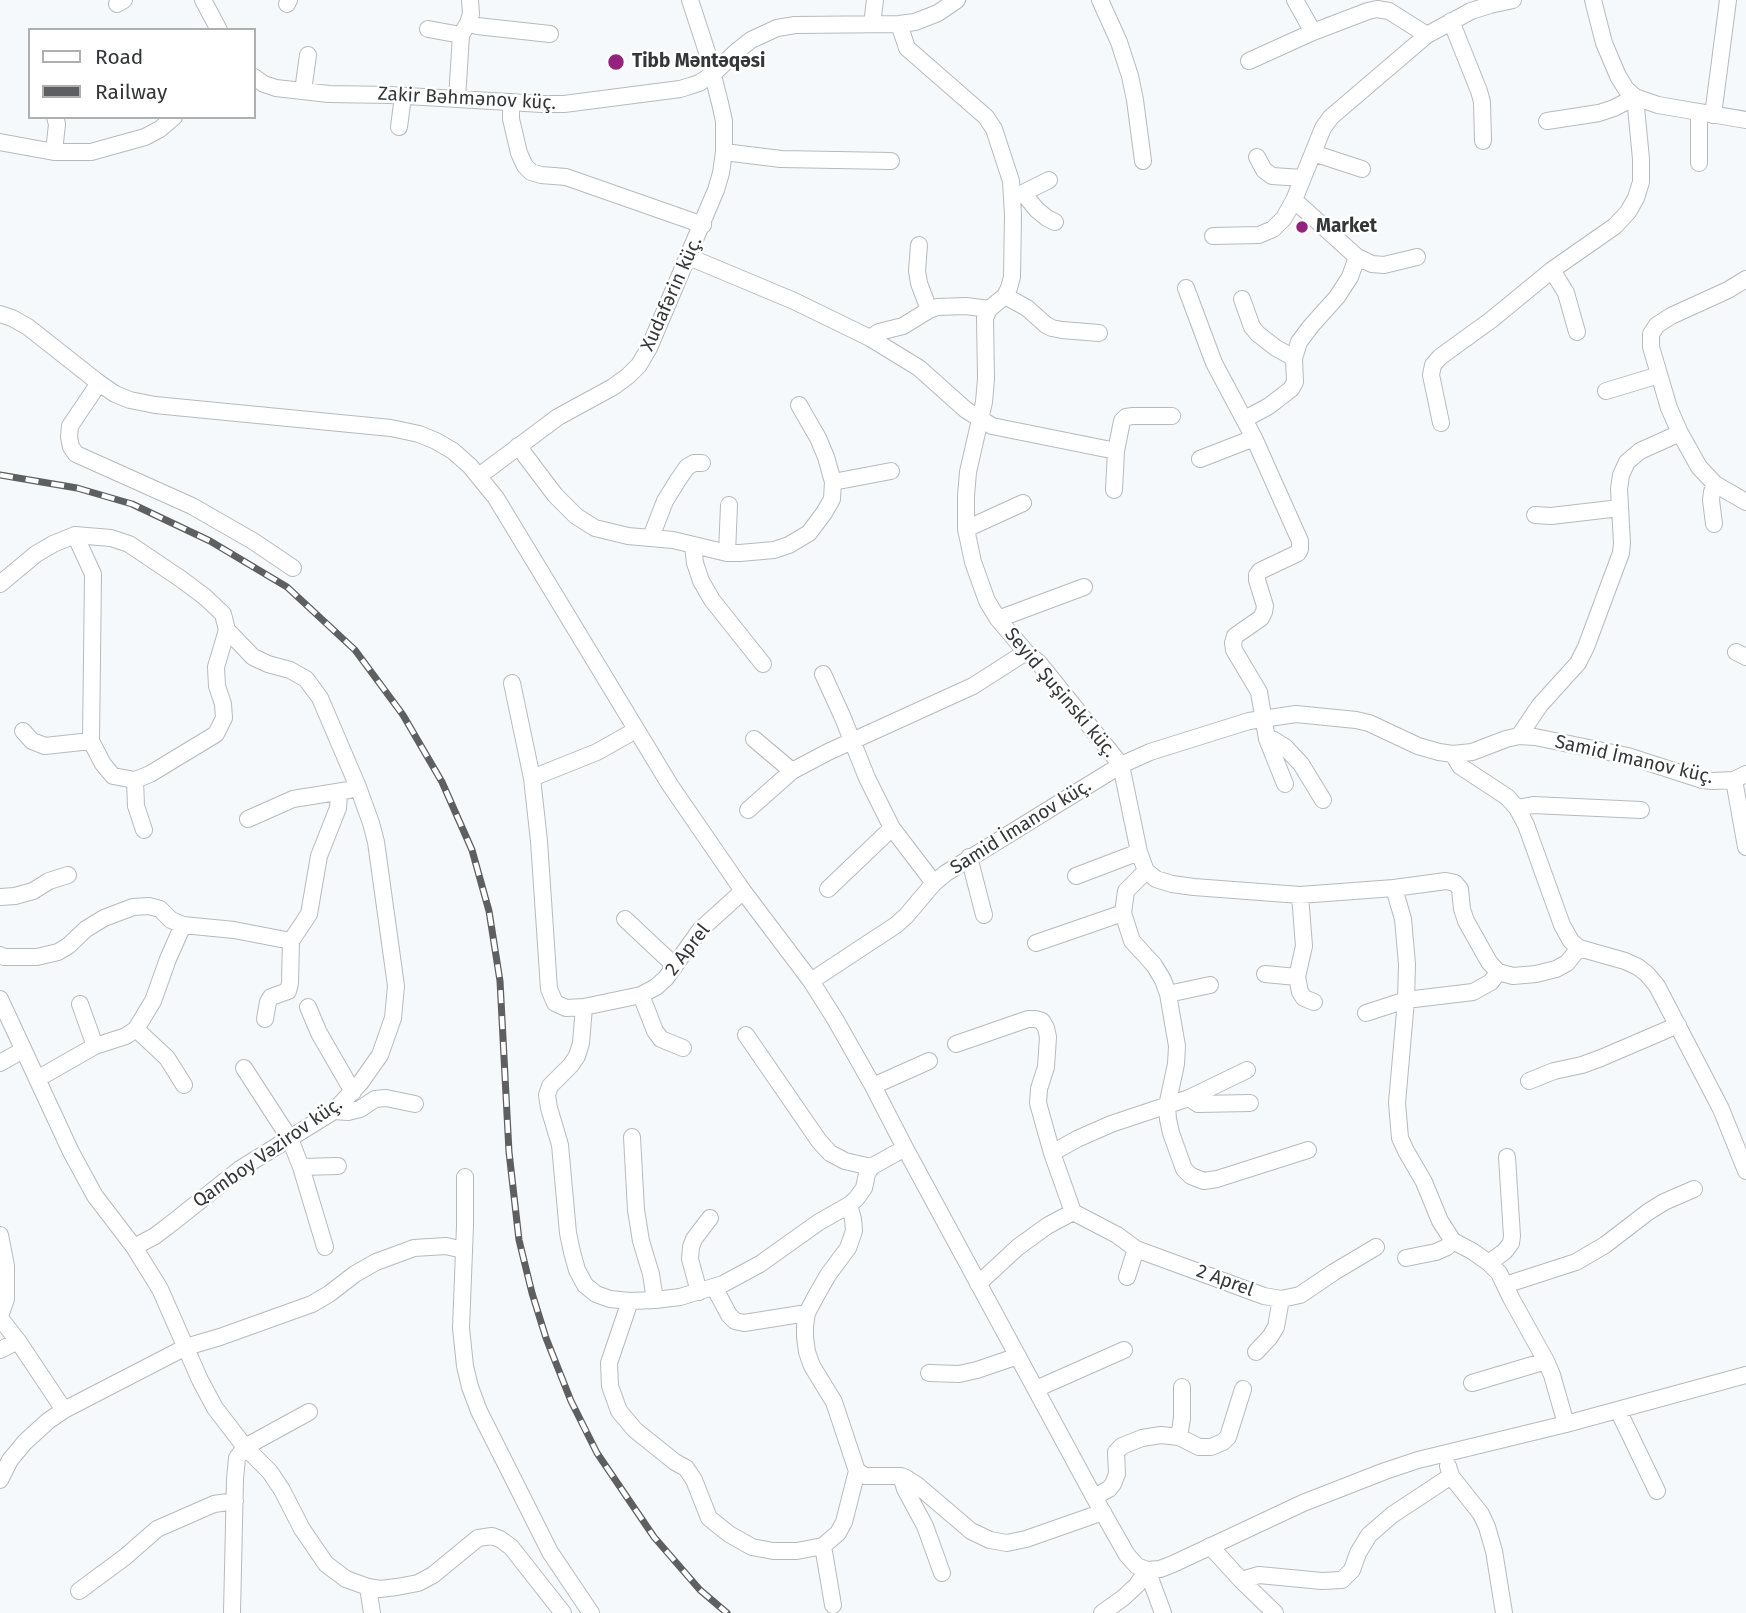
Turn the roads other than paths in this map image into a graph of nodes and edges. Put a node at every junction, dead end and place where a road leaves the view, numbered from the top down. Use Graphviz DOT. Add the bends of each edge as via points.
graph roads {
  1 [pos="203,0"];
  2 [pos="470,0"];
  3 [pos="690,0"];
  4 [pos="875,0"];
  5 [pos="957,0"];
  6 [pos="1100,0"];
  7 [pos="1295,0"];
  8 [pos="1513,0"];
  9 [pos="1592,0"];
  10 [pos="1728,0"];
  11 [pos="1488,2"];
  12 [pos="1451,21"];
  13 [pos="872,24"];
  14 [pos="899,24"];
  15 [pos="218,28"];
  16 [pos="428,29"];
  17 [pos="465,29"];
  18 [pos="1312,32"];
  19 [pos="550,34"];
  20 [pos="1427,35"];
  21 [pos="308,55"];
  22 [pos="1249,61"];
  23 [pos="713,74"];
  24 [pos="256,78"];
  25 [pos="303,92"];
  26 [pos="403,96"];
  27 [pos="1634,97"];
  28 [pos="457,99"];
  29 [pos="511,102"];
  30 [pos="1706,114"];
  31 [pos="56,119"];
  32 [pos="172,119"];
  33 [pos="1746,120"];
  34 [pos="1547,121"];
  35 [pos="399,127"];
  36 [pos="1483,141"];
  37 [pos="0,142"];
  38 [pos="54,152"];
  39 [pos="724,152"];
  40 [pos="1313,153"];
  41 [pos="1257,158"];
  42 [pos="891,161"];
  43 [pos="1143,161"];
  44 [pos="1699,163"];
  45 [pos="1362,169"];
  46 [pos="1303,178"];
  47 [pos="1049,180"];
  48 [pos="1018,195"];
  49 [pos="1294,200"];
  50 [pos="1055,222"];
  51 [pos="703,225"];
  52 [pos="1213,236"];
  53 [pos="919,245"];
  54 [pos="689,257"];
  55 [pos="1357,257"];
  56 [pos="1417,257"];
  57 [pos="1552,270"];
  58 [pos="1746,279"];
  59 [pos="1186,288"];
  60 [pos="1005,296"];
  61 [pos="1241,299"];
  62 [pos="989,309"];
  63 [pos="929,310"];
  64 [pos="0,314"];
  65 [pos="1577,332"];
  66 [pos="1099,333"];
  67 [pos="870,338"];
  68 [pos="1294,358"];
  69 [pos="1659,375"];
  70 [pos="99,383"];
  71 [pos="1606,391"];
  72 [pos="799,405"];
  73 [pos="1172,416"];
  74 [pos="980,419"];
  75 [pos="1245,419"];
  76 [pos="1441,423"];
  77 [pos="1680,433"];
  78 [pos="1254,438"];
  79 [pos="518,446"];
  80 [pos="1116,451"];
  81 [pos="1200,459"];
  82 [pos="702,463"];
  83 [pos="891,471"];
  84 [pos="479,476"];
  85 [pos="833,482"];
  86 [pos="1715,484"];
  87 [pos="1114,491"];
  88 [pos="1746,502"];
  89 [pos="1023,503"];
  90 [pos="729,505"];
  91 [pos="1620,508"];
  92 [pos="1535,515"];
  93 [pos="1714,524"];
  94 [pos="966,529"];
  95 [pos="75,535"];
  96 [pos="651,537"];
  97 [pos="693,546"];
  98 [pos="726,553"];
  99 [pos="293,568"];
  100 [pos="0,584"];
  101 [pos="1084,587"];
  102 [pos="998,619"];
  103 [pos="227,630"];
  104 [pos="1026,652"];
  105 [pos="763,664"];
  106 [pos="823,674"];
  107 [pos="512,683"];
  108 [pos="1263,719"];
  109 [pos="636,730"];
  110 [pos="23,732"];
  111 [pos="1519,736"];
  112 [pos="754,739"];
  113 [pos="1267,739"];
  114 [pos="91,741"];
  115 [pos="852,741"];
  116 [pos="1454,754"];
  117 [pos="1121,765"];
  118 [pos="792,771"];
  119 [pos="1740,777"];
  120 [pos="532,778"];
  121 [pos="135,780"];
  122 [pos="1285,784"];
  123 [pos="358,787"];
  124 [pos="339,793"];
  125 [pos="1323,800"];
  126 [pos="1517,808"];
  127 [pos="748,810"];
  128 [pos="1641,810"];
  129 [pos="248,819"];
  130 [pos="892,828"];
  131 [pos="144,831"];
  132 [pos="1746,847"];
  133 [pos="1139,852"];
  134 [pos="969,857"];
  135 [pos="1146,871"];
  136 [pos="68,875"];
  137 [pos="1076,876"];
  138 [pos="934,883"];
  139 [pos="1394,888"];
  140 [pos="828,889"];
  141 [pos="743,891"];
  142 [pos="1300,895"];
  143 [pos="0,897"];
  144 [pos="1123,913"];
  145 [pos="984,915"];
  146 [pos="625,919"];
  147 [pos="183,925"];
  148 [pos="291,941"];
  149 [pos="1036,943"];
  150 [pos="1579,948"];
  151 [pos="0,956"];
  152 [pos="674,966"];
  153 [pos="1498,972"];
  154 [pos="1265,974"];
  155 [pos="1297,977"];
  156 [pos="811,981"];
  157 [pos="1210,985"];
  158 [pos="1168,994"];
  159 [pos="641,995"];
  160 [pos="0,999"];
  161 [pos="1406,1000"];
  162 [pos="1314,1002"];
  163 [pos="80,1004"];
  164 [pos="308,1007"];
  165 [pos="584,1007"];
  166 [pos="1366,1013"];
  167 [pos="265,1019"];
  168 [pos="1678,1025"];
  169 [pos="136,1029"];
  170 [pos="746,1035"];
  171 [pos="956,1044"];
  172 [pos="95,1046"];
  173 [pos="683,1048"];
  174 [pos="23,1050"];
  175 [pos="929,1061"];
  176 [pos="0,1063"];
  177 [pos="244,1068"];
  178 [pos="1247,1070"];
  179 [pos="37,1079"];
  180 [pos="1529,1081"];
  181 [pos="184,1085"];
  182 [pos="873,1086"];
  183 [pos="353,1092"];
  184 [pos="1189,1098"];
  185 [pos="1250,1103"];
  186 [pos="415,1104"];
  187 [pos="1167,1106"];
  188 [pos="334,1111"];
  189 [pos="632,1137"];
  190 [pos="290,1139"];
  191 [pos="905,1148"];
  192 [pos="1308,1150"];
  193 [pos="1052,1153"];
  194 [pos="1507,1157"];
  195 [pos="338,1166"];
  196 [pos="301,1167"];
  197 [pos="871,1167"];
  198 [pos="1746,1171"];
  199 [pos="465,1177"];
  200 [pos="1694,1189"];
  201 [pos="849,1205"];
  202 [pos="1073,1212"];
  203 [pos="710,1218"];
  204 [pos="0,1235"];
  205 [pos="1453,1241"];
  206 [pos="134,1247"];
  207 [pos="325,1247"];
  208 [pos="1376,1247"];
  209 [pos="1136,1249"];
  210 [pos="463,1250"];
  211 [pos="1406,1258"];
  212 [pos="1489,1263"];
  213 [pos="1127,1277"];
  214 [pos="978,1284"];
  215 [pos="1505,1285"];
  216 [pos="707,1290"];
  217 [pos="1281,1299"];
  218 [pos="655,1300"];
  219 [pos="630,1301"];
  220 [pos="807,1313"];
  221 [pos="0,1317"];
  222 [pos="18,1341"];
  223 [pos="186,1347"];
  224 [pos="0,1350"];
  225 [pos="1124,1350"];
  226 [pos="1256,1352"];
  227 [pos="1018,1356"];
  228 [pos="1546,1361"];
  229 [pos="929,1373"];
  230 [pos="1746,1375"];
  231 [pos="1472,1383"];
  232 [pos="1182,1387"];
  233 [pos="1036,1389"];
  234 [pos="1243,1390"];
  235 [pos="64,1410"];
  236 [pos="1618,1410"];
  237 [pos="309,1412"];
  238 [pos="1566,1424"];
  239 [pos="1179,1437"];
  240 [pos="245,1447"];
  241 [pos="1444,1454"];
  242 [pos="857,1471"];
  243 [pos="901,1476"];
  244 [pos="1451,1476"];
  245 [pos="0,1480"];
  246 [pos="1657,1491"];
  247 [pos="1094,1497"];
  248 [pos="234,1501"];
  249 [pos="1103,1512"];
  250 [pos="823,1546"];
  251 [pos="1210,1546"];
  252 [pos="1147,1570"];
  253 [pos="942,1573"];
  254 [pos="1241,1580"];
  255 [pos="368,1587"];
  256 [pos="79,1591"];
  257 [pos="833,1605"];
  258 [pos="232,1613"];
  259 [pos="372,1613"];
  260 [pos="563,1613"];
  261 [pos="591,1613"];
  262 [pos="1102,1613"];
  263 [pos="1163,1613"];
  264 [pos="1275,1613"];
  265 [pos="1504,1613"];
  1 -- 15 [label="street"];
  2 -- 17 [label="street"];
  3 -- 23 [label="street, Xudafərin küç."];
  4 -- 13 [label="street"];
  5 -- 14 [label="street, Zakir Bəhmənov küç." via="930,16"];
  6 -- 43 [label="street" via="1130,76"];
  7 -- 18 [label="street"];
  8 -- 11 [label="street"];
  9 -- 27 [label="street" via="1618,76"];
  10 -- 30 [label="street"];
  11 -- 12 [label="street"];
  12 -- 20 [label="street"];
  12 -- 36 [label="street" via="1482,102"];
  13 -- 14 [label="street, Zakir Bəhmənov küç."];
  13 -- 23 [label="street, Zakir Bəhmənov küç." via="777,27 751,40"];
  14 -- 48 [label="street" via="907,48 986,117"];
  16 -- 17 [label="street"];
  17 -- 19 [label="street" via="478,26"];
  17 -- 28 [label="street"];
  18 -- 20 [label="street" via="1377,9"];
  18 -- 22 [label="street"];
  20 -- 40 [label="street" via="1331,117"];
  21 -- 25 [label="street"];
  23 -- 29 [label="street, Zakir Bəhmənov küç." via="680,89 564,104"];
  23 -- 39 [label="street, Xudafərin küç." via="724,121"];
  24 -- 25 [label="street, Zakir Bəhmənov küç." via="276,88"];
  25 -- 26 [label="street, Zakir Bəhmənov küç."];
  26 -- 28 [label="street, Zakir Bəhmənov küç."];
  26 -- 35 [label="street"];
  27 -- 30 [label="street"];
  27 -- 34 [label="street" via="1598,113"];
  27 -- 57 [label="street" via="1641,159 1636,198 1615,226"];
  28 -- 29 [label="street, Zakir Bəhmənov küç."];
  29 -- 51 [label="street" via="519,153 531,172 566,177"];
  30 -- 33 [label="street"];
  30 -- 44 [label="street"];
  31 -- 38 [label="street"];
  32 -- 38 [label="street" via="145,137 114,147"];
  37 -- 38 [label="street"];
  39 -- 42 [label="street" via="781,159"];
  39 -- 51 [label="street, Xudafərin küç."];
  40 -- 45 [label="street"];
  40 -- 46 [label="street"];
  41 -- 46 [label="street" via="1272,176"];
  46 -- 49 [label="street"];
  47 -- 48 [label="street"];
  48 -- 50 [label="street"];
  48 -- 60 [label="street" via="1012,276"];
  49 -- 52 [label="street" via="1284,218 1266,233"];
  49 -- 55 [label="street"];
  51 -- 54 [label="street, Xudafərin küç."];
  53 -- 63 [label="street" via="919,284"];
  54 -- 67 [label="street"];
  54 -- 79 [label="street, Xudafərin küç." via="639,365 613,387 558,416"];
  55 -- 56 [label="street" via="1384,265"];
  55 -- 68 [label="street" via="1350,277 1299,342"];
  57 -- 65 [label="street" via="1566,293"];
  57 -- 76 [label="street" via="1433,365"];
  58 -- 69 [label="street" via="1657,325 1651,334 1651,348"];
  59 -- 75 [label="street" via="1214,363"];
  60 -- 62 [label="street"];
  60 -- 66 [label="street" via="1052,328"];
  61 -- 68 [label="street" via="1258,334"];
  62 -- 63 [label="street" via="948,306"];
  62 -- 74 [label="street, Seyid Şuşinski küç."];
  63 -- 67 [label="street"];
  64 -- 70 [label="street" via="28,327"];
  67 -- 74 [label="street" via="919,368"];
  68 -- 75 [label="street" via="1291,389"];
  69 -- 71 [label="street"];
  69 -- 77 [label="street"];
  70 -- 84 [label="street" via="115,394 155,405 419,434 453,451"];
  70 -- 99 [label="street" via="70,426 76,454 192,506"];
  72 -- 85 [label="street" via="818,438"];
  73 -- 80 [label="street" via="1126,417"];
  74 -- 80 [label="street" via="992,426"];
  74 -- 94 [label="street, Seyid Şuşinski küç." via="968,472"];
  75 -- 78 [label="street"];
  77 -- 86 [label="street" via="1699,467"];
  77 -- 91 [label="street" via="1627,462 1620,475"];
  78 -- 81 [label="street"];
  78 -- 108 [label="street" via="1300,541 1294,555 1257,575 1264,612 1233,643 1259,692"];
  79 -- 84 [label="street, Xudafərin küç."];
  79 -- 96 [label="street" via="576,516 595,528"];
  80 -- 87 [label="street"];
  82 -- 96 [label="street" via="687,467 678,480"];
  83 -- 85 [label="street"];
  84 -- 109 [label="street"];
  85 -- 98 [label="street" via="832,499 808,533 774,550"];
  86 -- 88 [label="street"];
  86 -- 93 [label="street"];
  89 -- 94 [label="street"];
  90 -- 98 [label="street"];
  91 -- 92 [label="street"];
  91 -- 111 [label="street" via="1621,553 1586,647"];
  94 -- 102 [label="street, Seyid Şuşinski küç." via="981,588"];
  95 -- 100 [label="street" via="36,554"];
  95 -- 103 [label="street, Qamboy Vəzirov küç." via="129,544 205,597 223,614"];
  95 -- 114 [label="street" via="93,574"];
  96 -- 97 [label="street"];
  97 -- 98 [label="street"];
  97 -- 105 [label="street" via="701,582"];
  101 -- 102 [label="street"];
  102 -- 104 [label="street, Seyid Şuşinski küç."];
  103 -- 121 [label="street" via="216,667 224,719 216,734"];
  103 -- 123 [label="street, Qamboy Vəzirov küç." via="253,657 306,679 320,698"];
  104 -- 115 [label="street" via="973,686"];
  104 -- 117 [label="street, Seyid Şuşinski küç."];
  106 -- 115 [label="street"];
  107 -- 120 [label="street"];
  108 -- 113 [label="street"];
  108 -- 116 [label="street, Samid İmanov küç." via="1296,714 1356,720 1418,746"];
  108 -- 117 [label="street, Samid İmanov küç."];
  109 -- 120 [label="street" via="597,752"];
  109 -- 141 [label="street"];
  110 -- 114 [label="street" via="45,746"];
  111 -- 116 [label="street, Samid İmanov küç."];
  111 -- 119 [label="street, Samid İmanov küç." via="1628,756 1702,780"];
  112 -- 118 [label="street"];
  113 -- 122 [label="street"];
  113 -- 125 [label="street" via="1285,747 1301,764"];
  114 -- 121 [label="street" via="113,776"];
  115 -- 118 [label="street"];
  115 -- 130 [label="street"];
  116 -- 126 [label="street" via="1460,766"];
  117 -- 133 [label="street, Seyid Şuşinski küç."];
  117 -- 134 [label="street, Samid İmanov küç."];
  118 -- 127 [label="street"];
  119 -- 132 [label="street"];
  120 -- 165 [label="street" via="548,989 555,1003"];
  121 -- 131 [label="street" via="136,806"];
  123 -- 124 [label="street"];
  123 -- 183 [label="street, Qamboy Vəzirov küç." via="376,842 396,986 387,1038"];
  124 -- 129 [label="street" via="293,799"];
  124 -- 148 [label="street" via="338,808 319,856 309,914"];
  126 -- 128 [label="street" via="1534,804"];
  126 -- 150 [label="street" via="1562,925"];
  130 -- 138 [label="street"];
  130 -- 140 [label="street"];
  133 -- 135 [label="street, Seyid Şuşinski küç."];
  133 -- 137 [label="street"];
  134 -- 138 [label="street, Samid İmanov küç."];
  134 -- 145 [label="street"];
  135 -- 142 [label="street" via="1172,884"];
  135 -- 144 [label="street" via="1126,891"];
  136 -- 143 [label="street" via="33,891"];
  138 -- 156 [label="street, Samid İmanov küç." via="896,925"];
  139 -- 142 [label="street"];
  139 -- 153 [label="street" via="1455,883 1466,921"];
  139 -- 161 [label="street" via="1403,919"];
  141 -- 152 [label="street, 2 Aprel" via="701,930"];
  141 -- 156 [label="street"];
  142 -- 155 [label="street" via="1304,946"];
  144 -- 149 [label="street"];
  144 -- 158 [label="street" via="1132,941 1154,965"];
  146 -- 152 [label="street"];
  147 -- 148 [label="street"];
  147 -- 151 [label="street" via="160,909 133,907 104,918 58,952 37,957"];
  147 -- 169 [label="street" via="153,1001"];
  148 -- 167 [label="street" via="288,991 271,997"];
  150 -- 153 [label="street" via="1556,969 1513,976"];
  150 -- 168 [label="street" via="1638,967 1657,986"];
  152 -- 159 [label="street, 2 Aprel" via="656,987"];
  153 -- 161 [label="street" via="1473,992"];
  154 -- 155 [label="street"];
  155 -- 162 [label="street" via="1304,998"];
  156 -- 182 [label="street"];
  157 -- 158 [label="street"];
  158 -- 187 [label="street" via="1177,1046"];
  159 -- 165 [label="street, 2 Aprel"];
  159 -- 173 [label="street" via="661,1039"];
  160 -- 174 [label="street"];
  161 -- 166 [label="street"];
  161 -- 205 [label="street" via="1397,1103 1400,1138"];
  163 -- 172 [label="street"];
  164 -- 183 [label="street"];
  165 -- 219 [label="street" via="577,1056 547,1095 560,1145 568,1233 584,1285 610,1299"];
  168 -- 180 [label="street" via="1601,1058"];
  168 -- 198 [label="street" via="1721,1109"];
  169 -- 172 [label="street"];
  169 -- 181 [label="street" via="167,1058"];
  170 -- 197 [label="street" via="830,1153"];
  171 -- 193 [label="street" via="1028,1019 1042,1021 1048,1037 1038,1103"];
  172 -- 179 [label="street"];
  174 -- 176 [label="street"];
  174 -- 179 [label="street"];
  175 -- 182 [label="street"];
  177 -- 190 [label="street"];
  178 -- 184 [label="street"];
  179 -- 206 [label="street" via="95,1196"];
  182 -- 191 [label="street"];
  183 -- 188 [label="street, Qamboy Vəzirov küç."];
  184 -- 185 [label="street" via="1198,1104"];
  184 -- 187 [label="street"];
  186 -- 188 [label="street" via="386,1098 348,1112"];
  187 -- 192 [label="street" via="1184,1169 1204,1181"];
  187 -- 193 [label="street" via="1111,1124"];
  188 -- 190 [label="street, Qamboy Vəzirov küç."];
  189 -- 218 [label="street" via="636,1210"];
  190 -- 196 [label="street"];
  190 -- 206 [label="street, Qamboy Vəzirov küç." via="240,1169 173,1223"];
  191 -- 197 [label="street"];
  191 -- 214 [label="street"];
  193 -- 202 [label="street"];
  194 -- 212 [label="street" via="1511,1243"];
  195 -- 196 [label="street"];
  196 -- 207 [label="street"];
  197 -- 201 [label="street" via="864,1188"];
  199 -- 210 [label="street"];
  200 -- 215 [label="street" via="1664,1202 1576,1262"];
  201 -- 216 [label="street" via="738,1278"];
  201 -- 220 [label="street" via="853,1231 848,1248"];
  202 -- 209 [label="street, 2 Aprel"];
  202 -- 214 [label="street" via="1018,1247"];
  203 -- 216 [label="street" via="694,1239 690,1259"];
  204 -- 221 [label="street" via="6,1266 6,1299"];
  205 -- 211 [label="street" via="1436,1252"];
  205 -- 212 [label="street"];
  206 -- 223 [label="street" via="160,1289"];
  208 -- 217 [label="street, 2 Aprel" via="1300,1295"];
  209 -- 213 [label="street"];
  209 -- 217 [label="street, 2 Aprel"];
  210 -- 223 [label="street" via="414,1248 376,1262 312,1304"];
  210 -- 261 [label="street" via="461,1328 465,1366 478,1412 550,1552"];
  212 -- 215 [label="street"];
  214 -- 227 [label="street"];
  215 -- 228 [label="street"];
  216 -- 218 [label="street"];
  216 -- 220 [label="street" via="735,1321"];
  217 -- 226 [label="street" via="1276,1326"];
  218 -- 219 [label="street"];
  219 -- 250 [label="street" via="609,1363 610,1386 619,1411 635,1430 686,1468 709,1518 729,1534 752,1547 772,1551"];
  220 -- 242 [label="street" via="807,1352 834,1402"];
  221 -- 222 [label="street"];
  222 -- 224 [label="street"];
  222 -- 235 [label="street"];
  223 -- 235 [label="street"];
  223 -- 240 [label="street" via="215,1408"];
  225 -- 233 [label="street"];
  227 -- 229 [label="street" via="959,1374"];
  227 -- 233 [label="street"];
  228 -- 231 [label="street"];
  228 -- 238 [label="street"];
  230 -- 236 [label="street"];
  232 -- 239 [label="street"];
  233 -- 247 [label="street"];
  234 -- 239 [label="street" via="1223,1442 1199,1447"];
  235 -- 245 [label="street" via="25,1442"];
  236 -- 238 [label="street"];
  236 -- 246 [label="street"];
  237 -- 240 [label="street"];
  238 -- 241 [label="street"];
  239 -- 247 [label="street" via="1161,1434 1122,1446 1116,1452 1114,1484"];
  240 -- 248 [label="street" via="237,1458"];
  240 -- 255 [label="street" via="270,1472 326,1564 346,1579"];
  241 -- 244 [label="street"];
  241 -- 251 [label="street" via="1346,1485"];
  242 -- 243 [label="street" via="864,1476"];
  242 -- 250 [label="street" via="844,1522"];
  243 -- 249 [label="street" via="989,1540 1026,1539"];
  243 -- 253 [label="street"];
  244 -- 254 [label="street" via="1392,1514 1369,1535 1342,1580 1259,1575"];
  244 -- 265 [label="street" via="1487,1528"];
  247 -- 249 [label="street"];
  248 -- 256 [label="street" via="214,1504 158,1529"];
  248 -- 258 [label="street"];
  249 -- 252 [label="street" via="1127,1555"];
  250 -- 257 [label="street"];
  251 -- 252 [label="street" via="1160,1569"];
  251 -- 254 [label="street"];
  252 -- 262 [label="street" via="1137,1585"];
  252 -- 263 [label="street"];
  254 -- 264 [label="street"];
  255 -- 259 [label="street"];
  255 -- 260 [label="street" via="418,1583 478,1538 492,1536 510,1547"];
}
